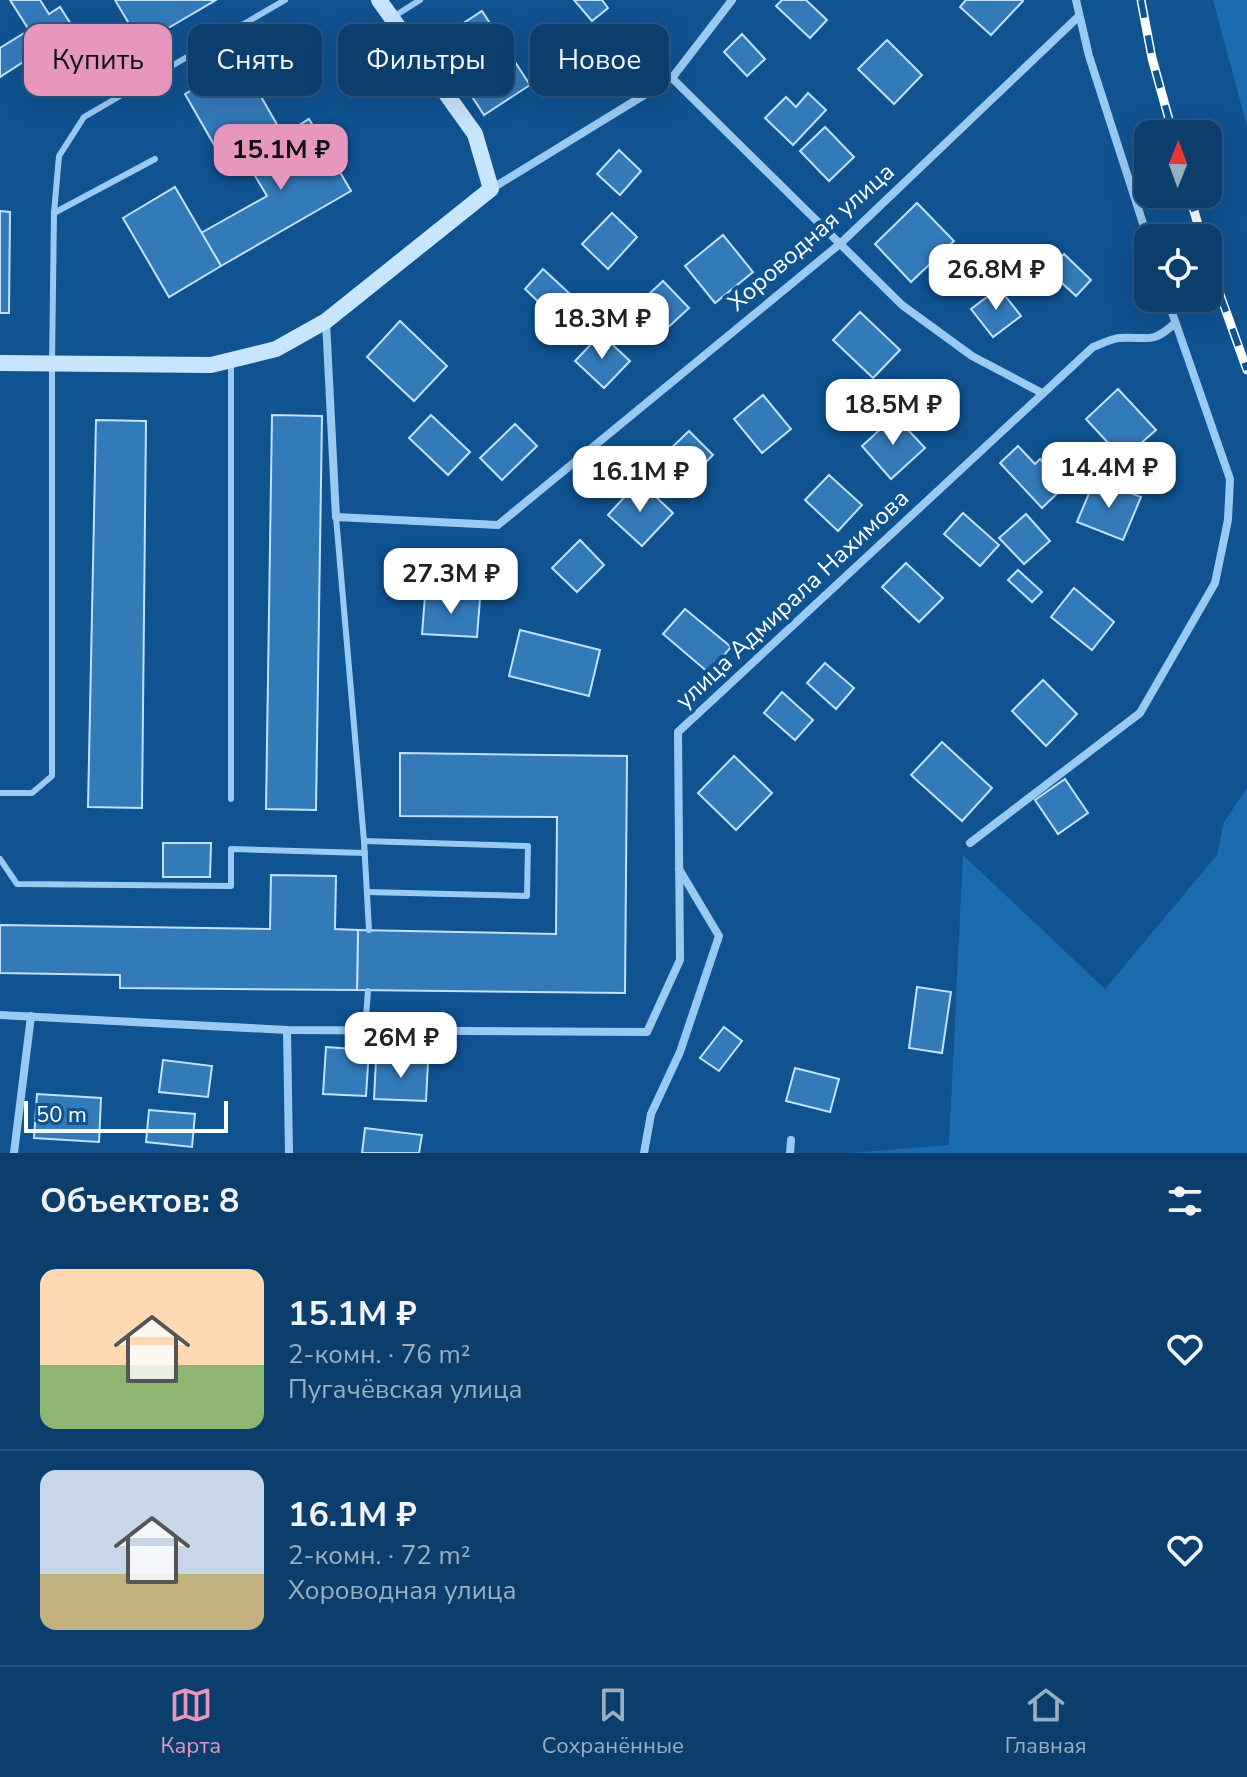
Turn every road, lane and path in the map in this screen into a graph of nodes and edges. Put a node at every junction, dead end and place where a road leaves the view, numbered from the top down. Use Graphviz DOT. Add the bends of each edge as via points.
graph roads {
  1 [pos="285,0"];
  2 [pos="379,0"];
  3 [pos="420,0"];
  4 [pos="732,0"];
  5 [pos="1076,0"];
  6 [pos="393,17"];
  7 [pos="1078,17"];
  8 [pos="672,78"];
  9 [pos="155,159"];
  10 [pos="491,189"];
  11 [pos="54,213"];
  12 [pos="1143,224"];
  13 [pos="841,243"];
  14 [pos="1171,312"];
  15 [pos="326,321"];
  16 [pos="1175,323"];
  17 [pos="231,359"];
  18 [pos="0,363"];
  19 [pos="52,363"];
  20 [pos="1042,393"];
  21 [pos="336,517"];
  22 [pos="0,793"];
  23 [pos="231,799"];
  24 [pos="364,841"];
  25 [pos="970,843"];
  26 [pos="365,853"];
  27 [pos="0,859"];
  28 [pos="679,868"];
  29 [pos="367,892"];
  30 [pos="369,930"];
  31 [pos="368,991"];
  32 [pos="0,1015"];
  33 [pos="31,1016"];
  34 [pos="287,1030"];
  35 [pos="365,1030"];
  36 [pos="791,1140"];
  37 [pos="14,1153"];
  38 [pos="289,1153"];
  39 [pos="644,1153"];
  40 [pos="790,1153"];
  1 -- 11 [label="lane" via="84,117 59,156"];
  2 -- 6 [label="street"];
  3 -- 6 [label="lane"];
  4 -- 8 [label="street"];
  5 -- 7 [label="street"];
  6 -- 10 [label="street" via="475,134"];
  7 -- 12 [label="street"];
  7 -- 13 [label="street, Хороводная улица"];
  8 -- 10 [label="street"];
  8 -- 13 [label="street"];
  9 -- 11 [label="lane"];
  10 -- 15 [label="street"];
  11 -- 19 [label="lane"];
  13 -- 20 [label="street" via="902,305 972,356"];
  13 -- 21 [label="street, Хороводная улица" via="498,525"];
  14 -- 16 [label="street"];
  15 -- 17 [label="street" via="276,349"];
  15 -- 21 [label="street"];
  16 -- 20 [label="street, улица Адмирала Нахимова" via="1145,341 1117,338 1093,347"];
  16 -- 25 [label="street" via="1230,479 1215,583 1140,713"];
  17 -- 19 [label="street" via="211,365"];
  17 -- 23 [label="lane"];
  18 -- 19 [label="street"];
  19 -- 22 [label="lane" via="52,776 32,793"];
  20 -- 28 [label="street, улица Адмирала Нахимова" via="678,732"];
  21 -- 24 [label="lane"];
  24 -- 26 [label="lane"];
  24 -- 29 [label="lane" via="528,846 527,896"];
  26 -- 27 [label="lane" via="231,849 231,886 17,884"];
  26 -- 29 [label="lane"];
  28 -- 35 [label="street, улица Адмирала Нахимова" via="680,960 647,1032"];
  28 -- 39 [label="street" via="719,936 680,1052 651,1114"];
  29 -- 30 [label="lane"];
  31 -- 35 [label="lane"];
  32 -- 33 [label="street"];
  33 -- 34 [label="street"];
  33 -- 37 [label="street"];
  34 -- 35 [label="street"];
  34 -- 38 [label="street"];
  36 -- 40 [label="street"];
}
